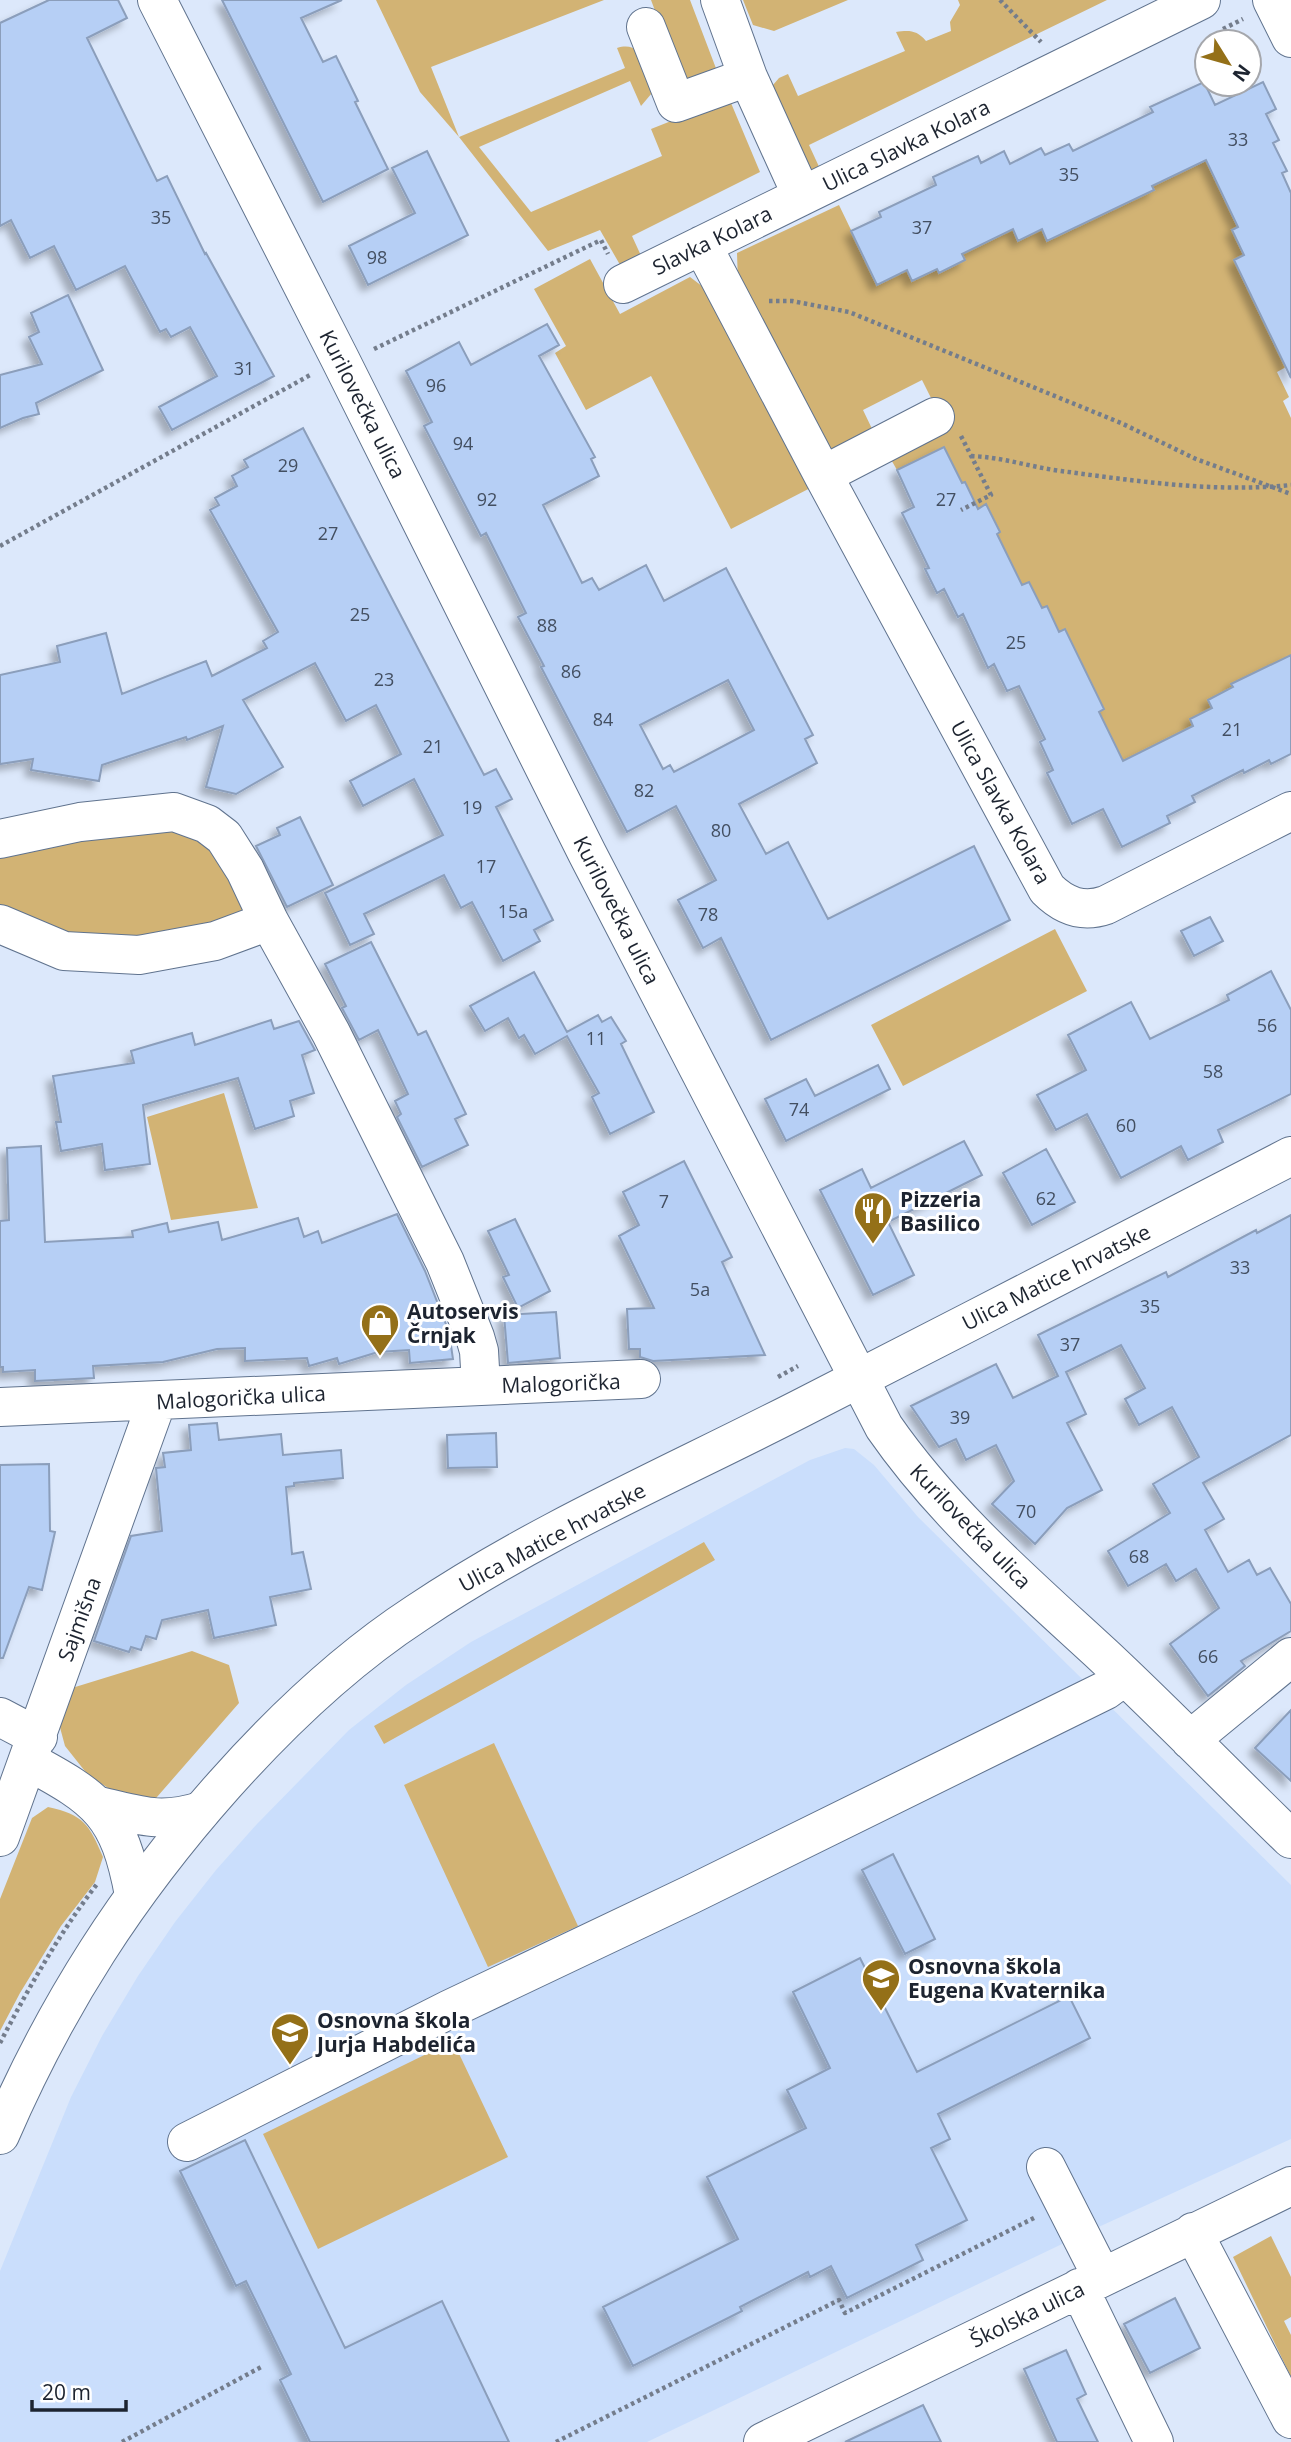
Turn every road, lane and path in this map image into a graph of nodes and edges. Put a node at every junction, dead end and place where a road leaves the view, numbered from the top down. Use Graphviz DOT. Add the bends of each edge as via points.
graph roads {
  1 [pos="157,0"];
  2 [pos="720,0"];
  3 [pos="1000,0"];
  4 [pos="1201,0"];
  5 [pos="1272,0"];
  6 [pos="646,27"];
  7 [pos="1291,38"];
  8 [pos="1062,69"];
  9 [pos="748,77"];
  10 [pos="802,195"];
  11 [pos="702,245"];
  12 [pos="622,284"];
  13 [pos="764,302"];
  14 [pos="341,359"];
  15 [pos="935,417"];
  16 [pos="971,456"];
  17 [pos="823,475"];
  18 [pos="1291,485"];
  19 [pos="1275,486"];
  20 [pos="1291,494"];
  21 [pos="961,510"];
  22 [pos="0,546"];
  23 [pos="1291,811"];
  24 [pos="0,839"];
  25 [pos="269,921"];
  26 [pos="0,924"];
  27 [pos="1291,1156"];
  28 [pos="641,1379"];
  29 [pos="858,1379"];
  30 [pos="481,1386"];
  31 [pos="157,1401"];
  32 [pos="0,1407"];
  33 [pos="1291,1657"];
  34 [pos="1125,1676"];
  35 [pos="0,1717"];
  36 [pos="1189,1740"];
  37 [pos="33,1749"];
  38 [pos="99,1806"];
  39 [pos="201,1811"];
  40 [pos="0,1837"];
  41 [pos="1291,1839"];
  42 [pos="134,1895"];
  43 [pos="0,2135"];
  44 [pos="187,2142"];
  45 [pos="1046,2167"];
  46 [pos="1291,2186"];
  47 [pos="1065,2203"];
  48 [pos="1194,2232"];
  49 [pos="1091,2283"];
  50 [pos="263,2366"];
  51 [pos="1291,2418"];
  52 [pos="122,2442"];
  53 [pos="556,2442"];
  54 [pos="763,2442"];
  55 [pos="1154,2442"];
  1 -- 14 [label="street, Kurilovečka ulica"];
  2 -- 9 [label="street, Ulica Slavka Kolara"];
  3 -- 8 [label="path"];
  4 -- 8 [label="street, Ulica Slavka Kolara"];
  5 -- 7 [label="street"];
  6 -- 9 [label="street" via="676,103"];
  8 -- 10 [label="street, Ulica Slavka Kolara"];
  9 -- 10 [label="street, Ulica Slavka Kolara"];
  10 -- 11 [label="street, Slavka Kolara"];
  11 -- 12 [label="street, Slavka Kolara"];
  11 -- 17 [label="street, Ulica Slavka Kolara"];
  12 -- 14 [label="path" via="601,240 358,357"];
  13 -- 19 [label="path" via="792,301 849,312 1121,423 1196,459"];
  14 -- 22 [label="path"];
  14 -- 29 [label="street, Kurilovečka ulica" via="587,853"];
  15 -- 16 [label="path" via="944,424 952,420"];
  15 -- 17 [label="street"];
  16 -- 19 [label="path" via="1179,484"];
  16 -- 21 [label="path" via="990,495"];
  17 -- 23 [label="street, Ulica Slavka Kolara" via="1047,889 1057,899 1092,910 1106,905"];
  18 -- 19 [label="path"];
  19 -- 20 [label="path"];
  24 -- 25 [label="street" via="80,822 174,812 207,824 224,837"];
  25 -- 26 [label="street" via="215,940 139,955 64,951"];
  25 -- 30 [label="street" via="446,1262 475,1337"];
  27 -- 29 [label="street, Ulica Matice hrvatske"];
  28 -- 30 [label="street, Malogorička"];
  29 -- 34 [label="street, Kurilovečka ulica" via="884,1427 922,1480"];
  29 -- 39 [label="street, Ulica Matice hrvatske" via="575,1522 474,1576 414,1615 292,1714"];
  30 -- 31 [label="street, Malogorička ulica"];
  31 -- 32 [label="street, Malogorička ulica"];
  31 -- 37 [label="street, Sajmišna"];
  33 -- 36 [label="street"];
  34 -- 36 [label="street, Kurilovečka ulica"];
  34 -- 44 [label="street"];
  35 -- 37 [label="street"];
  36 -- 41 [label="street, Kurilovečka ulica"];
  37 -- 38 [label="street" via="55,1776"];
  37 -- 40 [label="street, Sajmišna"];
  38 -- 39 [label="street" via="149,1818 178,1818"];
  38 -- 42 [label="street" via="116,1831"];
  39 -- 42 [label="street, Ulica Matice hrvatske"];
  42 -- 43 [label="street, Ulica Matice hrvatske" via="84,1968 43,2041"];
  45 -- 47 [label="street"];
  46 -- 48 [label="street, Školska ulica"];
  47 -- 49 [label="street"];
  47 -- 53 [label="path" via="845,2313 839,2300"];
  48 -- 49 [label="street, Školska ulica"];
  48 -- 51 [label="street"];
  49 -- 54 [label="street, Školska ulica"];
  49 -- 55 [label="street"];
  50 -- 52 [label="path"];
}
